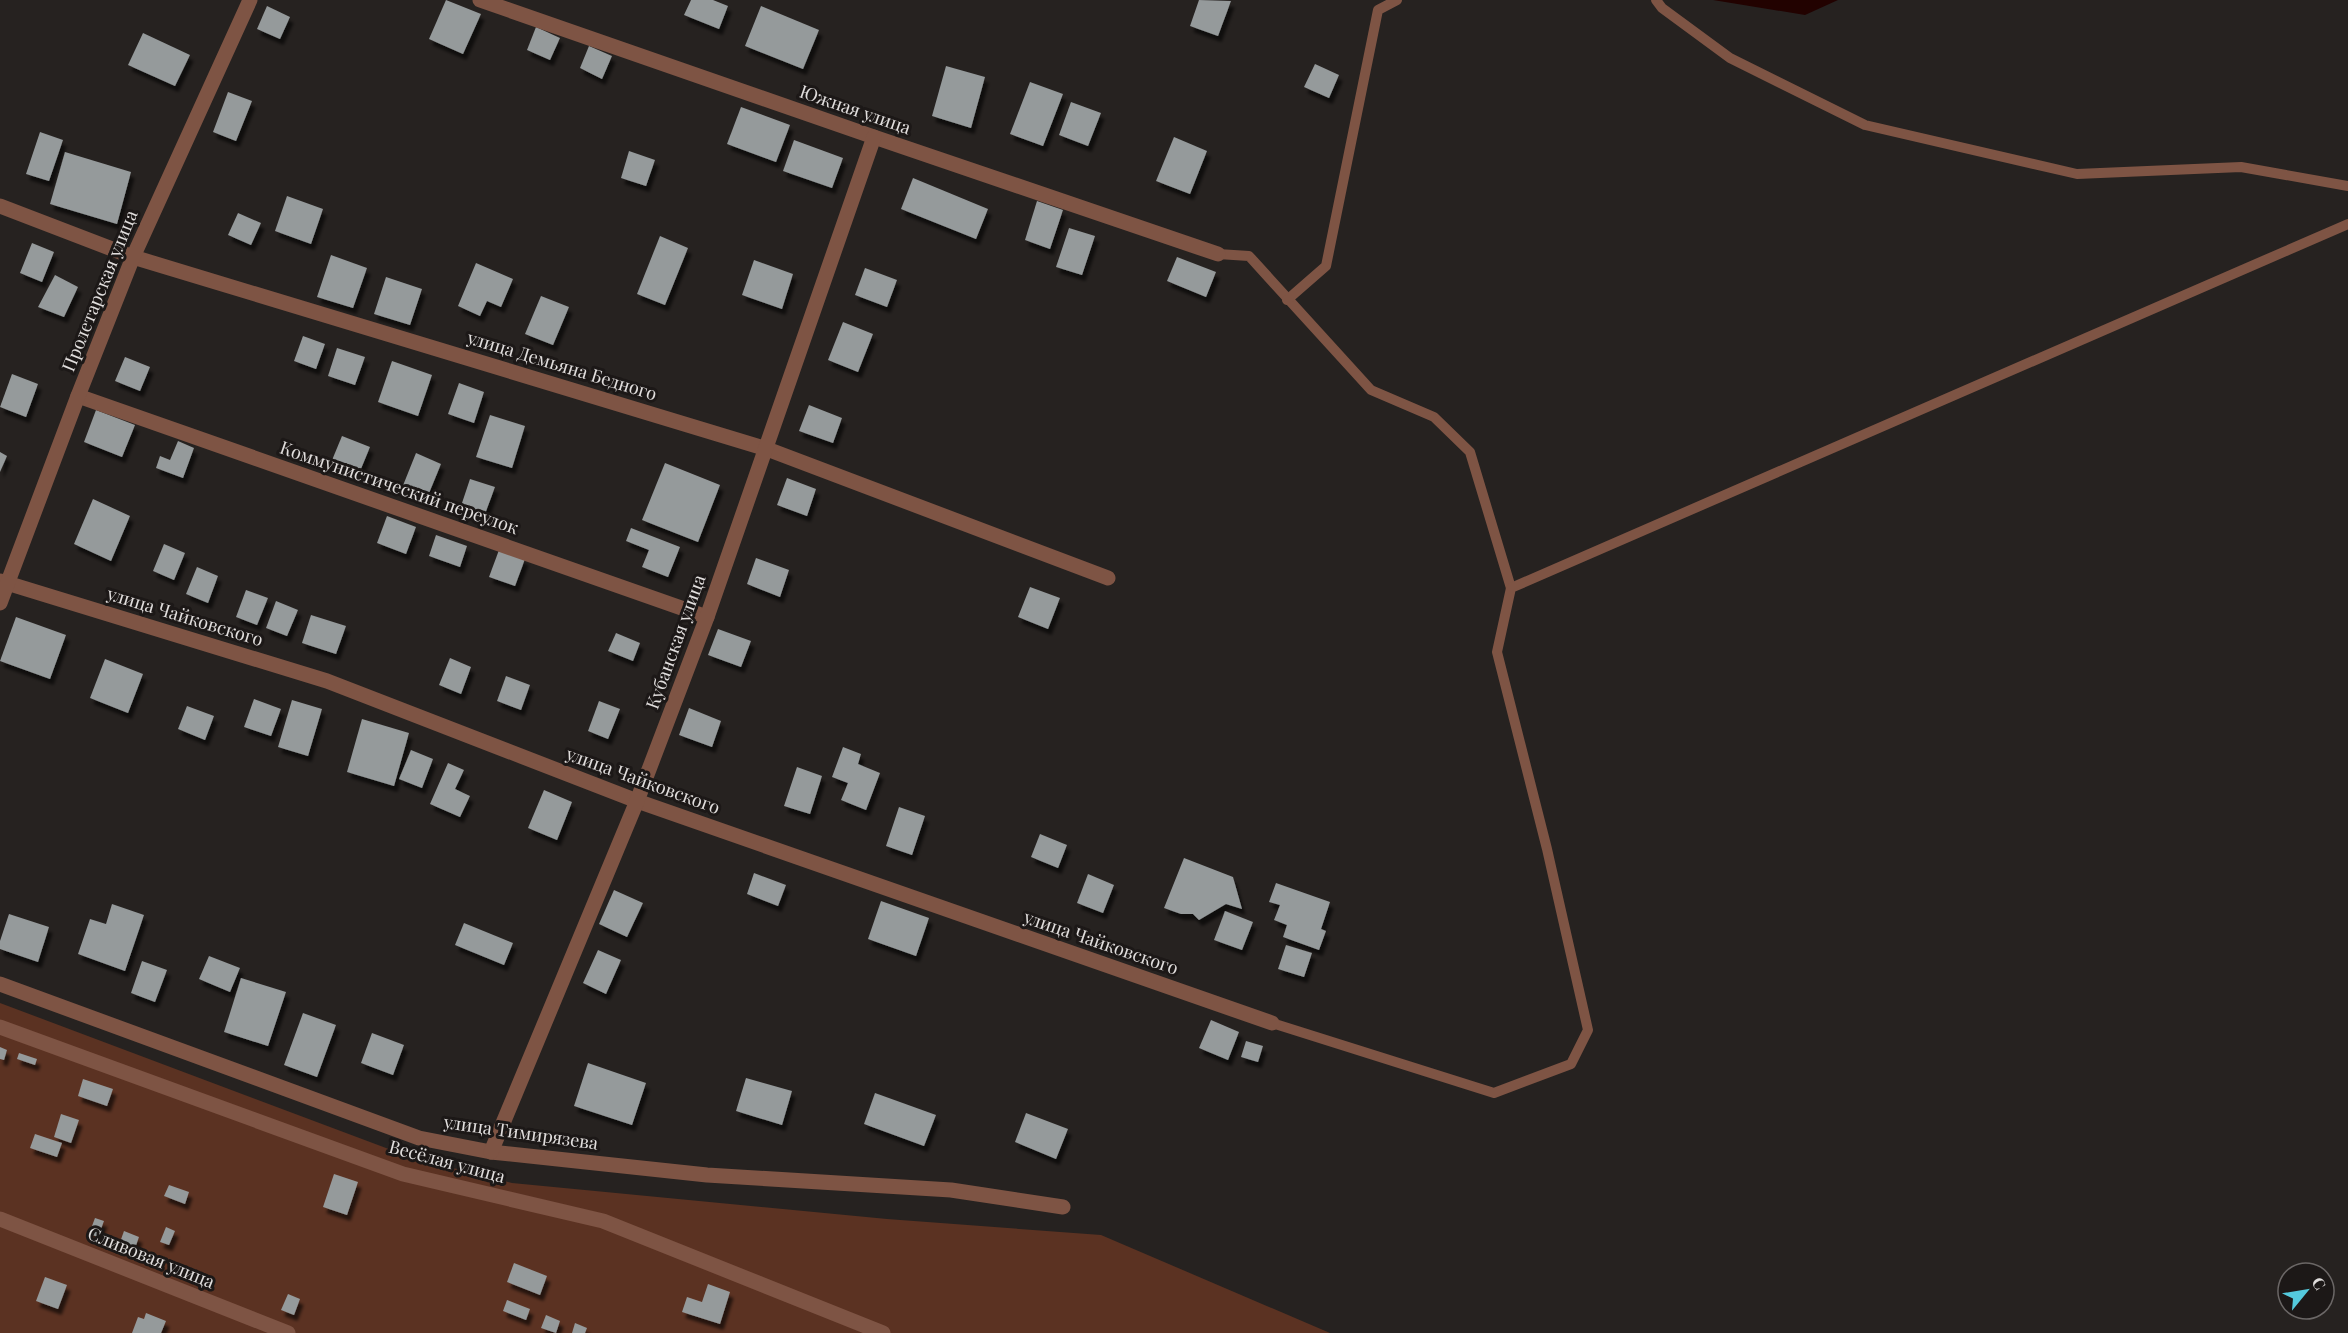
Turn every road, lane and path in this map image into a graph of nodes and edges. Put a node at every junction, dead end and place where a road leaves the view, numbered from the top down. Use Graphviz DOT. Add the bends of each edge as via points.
graph roads {
  1 [pos="250,0"];
  2 [pos="480,0"];
  3 [pos="1397,0"];
  4 [pos="1656,0"];
  5 [pos="874,138"];
  6 [pos="2348,186"];
  7 [pos="0,206"];
  8 [pos="2348,224"];
  9 [pos="1218,254"];
  10 [pos="133,257"];
  11 [pos="1287,300"];
  12 [pos="78,396"];
  13 [pos="767,449"];
  14 [pos="1108,578"];
  15 [pos="4,582"];
  16 [pos="1510,588"];
  17 [pos="0,603"];
  18 [pos="707,617"];
  19 [pos="637,801"];
  20 [pos="0,984"];
  21 [pos="1272,1023"];
  22 [pos="0,1027"];
  23 [pos="491,1152"];
  24 [pos="1063,1207"];
  25 [pos="0,1219"];
  26 [pos="288,1333"];
  27 [pos="883,1333"];
  1 -- 10 [label="street, Пролетарская улица"];
  2 -- 5 [label="street, Южная улица"];
  3 -- 11 [label="lane" via="1378,10 1326,266"];
  4 -- 6 [label="lane" via="1730,58 1865,125 2077,174 2241,167"];
  5 -- 9 [label="street, Южная улица"];
  5 -- 13 [label="street, Кубанская улица"];
  7 -- 10 [label="street, улица Демьяна Бедного"];
  8 -- 16 [label="lane"];
  9 -- 11 [label="lane" via="1249,256"];
  10 -- 12 [label="street, Пролетарская улица"];
  10 -- 13 [label="street, улица Демьяна Бедного"];
  11 -- 16 [label="lane" via="1371,390 1434,417 1470,452"];
  12 -- 15 [label="street, Пролетарская улица"];
  12 -- 18 [label="street, Коммунистический переулок"];
  13 -- 14 [label="street, улица Демьяна Бедного"];
  13 -- 18 [label="street, Кубанская улица"];
  15 -- 17 [label="street, Пролетарская улица"];
  15 -- 19 [label="street, улица Чайковского" via="327,681"];
  16 -- 21 [label="lane" via="1497,652 1588,1030 1571,1064 1494,1094"];
  18 -- 19 [label="street, Кубанская улица"];
  19 -- 21 [label="street, улица Чайковского"];
  19 -- 23 [label="street, Кубанская улица"];
  20 -- 23 [label="street, улица Тимирязева" via="419,1138"];
  22 -- 27 [label="street, Весёлая улица" via="404,1174 603,1221"];
  23 -- 24 [label="street, улица Тимирязева" via="707,1175 951,1190"];
  25 -- 26 [label="street, Сливовая улица"];
}
